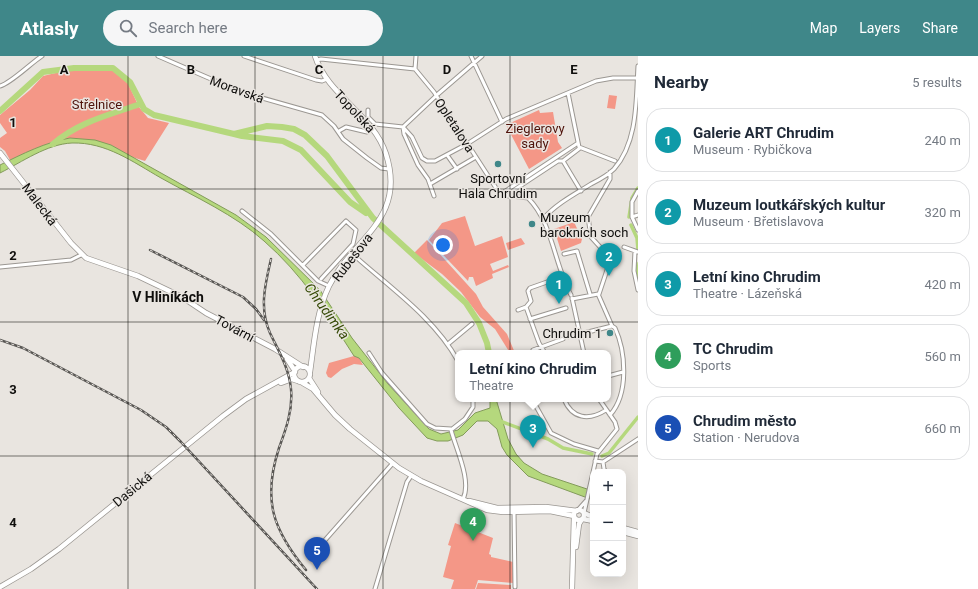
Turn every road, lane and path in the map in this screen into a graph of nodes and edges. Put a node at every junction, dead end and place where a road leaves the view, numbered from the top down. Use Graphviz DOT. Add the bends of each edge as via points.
graph roads {
  1 [pos="42,56"];
  2 [pos="158,56"];
  3 [pos="244,56"];
  4 [pos="416,56"];
  5 [pos="471,56"];
  6 [pos="482,56"];
  7 [pos="315,57"];
  8 [pos="474,62"];
  9 [pos="638,66"];
  10 [pos="415,69"];
  11 [pos="637,78"];
  12 [pos="326,79"];
  13 [pos="638,84"];
  14 [pos="0,86"];
  15 [pos="568,93"];
  16 [pos="436,96"];
  17 [pos="368,110"];
  18 [pos="636,120"];
  19 [pos="502,122"];
  20 [pos="403,127"];
  21 [pos="339,131"];
  22 [pos="367,132"];
  23 [pos="578,143"];
  24 [pos="467,144"];
  25 [pos="580,148"];
  26 [pos="0,153"];
  27 [pos="446,155"];
  28 [pos="476,157"];
  29 [pos="563,161"];
  30 [pos="614,161"];
  31 [pos="388,169"];
  32 [pos="457,169"];
  33 [pos="610,172"];
  34 [pos="430,184"];
  35 [pos="581,191"];
  36 [pos="638,191"];
  37 [pos="501,194"];
  38 [pos="434,196"];
  39 [pos="508,196"];
  40 [pos="242,212"];
  41 [pos="638,215"];
  42 [pos="632,216"];
  43 [pos="544,218"];
  44 [pos="638,230"];
  45 [pos="624,247"];
  46 [pos="636,252"];
  47 [pos="564,254"];
  48 [pos="81,255"];
  49 [pos="355,258"];
  50 [pos="303,265"];
  51 [pos="0,267"];
  52 [pos="564,276"];
  53 [pos="321,279"];
  54 [pos="328,286"];
  55 [pos="638,290"];
  56 [pos="590,294"];
  57 [pos="598,294"];
  58 [pos="572,299"];
  59 [pos="526,307"];
  60 [pos="320,308"];
  61 [pos="566,308"];
  62 [pos="518,310"];
  63 [pos="530,319"];
  64 [pos="472,324"];
  65 [pos="612,326"];
  66 [pos="580,334"];
  67 [pos="564,339"];
  68 [pos="448,344"];
  69 [pos="541,347"];
  70 [pos="534,350"];
  71 [pos="543,350"];
  72 [pos="583,350"];
  73 [pos="280,353"];
  74 [pos="369,353"];
  75 [pos="455,356"];
  76 [pos="303,367"];
  77 [pos="295,371"];
  78 [pos="623,372"];
  79 [pos="309,375"];
  80 [pos="611,375"];
  81 [pos="299,381"];
  82 [pos="262,391"];
  83 [pos="473,402"];
  84 [pos="534,402"];
  85 [pos="566,402"];
  86 [pos="601,402"];
  87 [pos="325,403"];
  88 [pos="606,410"];
  89 [pos="610,415"];
  90 [pos="451,430"];
  91 [pos="638,439"];
  92 [pos="597,453"];
  93 [pos="595,461"];
  94 [pos="603,462"];
  95 [pos="393,463"];
  96 [pos="604,469"];
  97 [pos="411,476"];
  98 [pos="587,499"];
  99 [pos="463,500"];
  100 [pos="514,510"];
  101 [pos="578,511"];
  102 [pos="584,513"];
  103 [pos="574,516"];
  104 [pos="590,516"];
  105 [pos="582,519"];
  106 [pos="590,520"];
  107 [pos="626,529"];
  108 [pos="638,532"];
  109 [pos="626,533"];
  110 [pos="638,536"];
  111 [pos="311,556"];
  112 [pos="0,587"];
  113 [pos="515,587"];
  114 [pos="375,589"];
  115 [pos="572,589"];
  116 [pos="575,589"];
  1 -- 14 [label="street"];
  2 -- 21 [label="street, Moravská" via="233,90 319,113"];
  3 -- 12 [label="street" via="316,80"];
  4 -- 10 [label="street"];
  5 -- 8 [label="street"];
  6 -- 8 [label="street"];
  7 -- 10 [label="street"];
  7 -- 12 [label="street, Topolská"];
  8 -- 16 [label="street"];
  8 -- 19 [label="street"];
  9 -- 11 [label="street"];
  10 -- 16 [label="street, Opletalova"];
  11 -- 13 [label="street"];
  11 -- 15 [label="street" via="605,78"];
  12 -- 31 [label="street, Topolská" via="375,137"];
  13 -- 18 [label="street"];
  15 -- 19 [label="street"];
  15 -- 23 [label="street"];
  16 -- 20 [label="street"];
  16 -- 24 [label="street, Opletalova"];
  17 -- 20 [label="street" via="368,117 375,124"];
  18 -- 33 [label="street" via="619,163"];
  19 -- 24 [label="street"];
  20 -- 27 [label="street" via="412,137 422,158 435,161"];
  20 -- 34 [label="street" via="419,167"];
  21 -- 22 [label="street" via="346,127"];
  21 -- 31 [label="street" via="343,139 367,158 379,167"];
  23 -- 25 [label="street"];
  23 -- 37 [label="street"];
  24 -- 27 [label="street"];
  24 -- 28 [label="street, Opletalova"];
  25 -- 29 [label="street"];
  25 -- 30 [label="street"];
  26 -- 48 [label="street, Malecká"];
  27 -- 32 [label="street"];
  28 -- 32 [label="street"];
  28 -- 37 [label="street, Opletalova"];
  29 -- 35 [label="street"];
  29 -- 39 [label="street" via="558,161 513,190"];
  31 -- 54 [label="street, Rubešova" via="386,197 380,215"];
  32 -- 34 [label="street"];
  33 -- 35 [label="street"];
  33 -- 57 [label="street" via="610,179 588,217 588,230 592,239 607,256 609,263"];
  34 -- 38 [label="street"];
  35 -- 43 [label="street"];
  36 -- 42 [label="street" via="633,199"];
  37 -- 39 [label="street"];
  39 -- 43 [label="street" via="528,198"];
  40 -- 50 [label="street" via="266,230"];
  41 -- 42 [label="street"];
  42 -- 44 [label="street"];
  43 -- 52 [label="street"];
  45 -- 46 [label="street"];
  46 -- 55 [label="street" via="634,271"];
  47 -- 56 [label="street" via="577,252"];
  48 -- 51 [label="street" via="71,260"];
  48 -- 73 [label="street, Tovární" via="138,276 182,297"];
  49 -- 68 [label="street" via="424,317"];
  50 -- 53 [label="street" via="346,221 356,230 353,244"];
  50 -- 54 [label="street"];
  52 -- 58 [label="street"];
  52 -- 59 [label="street" via="530,288 528,291 531,301"];
  54 -- 60 [label="street, Rubešova"];
  56 -- 57 [label="street"];
  56 -- 58 [label="street"];
  57 -- 65 [label="street"];
  58 -- 66 [label="street"];
  59 -- 62 [label="street"];
  59 -- 63 [label="street"];
  60 -- 76 [label="street, Rubešova" via="309,359"];
  60 -- 79 [label="street, Rubešova"];
  61 -- 63 [label="street"];
  63 -- 69 [label="street"];
  64 -- 68 [label="street"];
  65 -- 66 [label="street"];
  65 -- 78 [label="street" via="616,329 620,344"];
  66 -- 72 [label="street"];
  67 -- 69 [label="street"];
  68 -- 75 [label="street"];
  69 -- 70 [label="street"];
  69 -- 71 [label="street"];
  73 -- 76 [label="street, Tovární"];
  73 -- 77 [label="street, Tovární" via="293,365"];
  74 -- 90 [label="street" via="382,373 426,424 434,428"];
  76 -- 77 [label="street"];
  76 -- 79 [label="street" via="307,368"];
  77 -- 81 [label="street" via="294,376"];
  77 -- 82 [label="street, Dašická"];
  78 -- 80 [label="street"];
  78 -- 89 [label="street" via="622,395"];
  79 -- 81 [label="street" via="306,381"];
  79 -- 87 [label="street"];
  81 -- 82 [label="street, Dašická" via="291,379"];
  81 -- 87 [label="street" via="310,387"];
  82 -- 112 [label="street, Dašická" via="208,427 53,553"];
  83 -- 90 [label="street" via="472,409 461,424"];
  84 -- 92 [label="street" via="551,433"];
  85 -- 88 [label="street" via="570,410 581,417 593,416"];
  86 -- 88 [label="street"];
  87 -- 95 [label="street" via="344,424"];
  88 -- 89 [label="street"];
  89 -- 92 [label="street" via="617,429"];
  90 -- 99 [label="street" via="465,475"];
  91 -- 94 [label="street"];
  92 -- 93 [label="street"];
  93 -- 94 [label="street"];
  93 -- 98 [label="street"];
  94 -- 96 [label="street"];
  95 -- 97 [label="street"];
  95 -- 111 [label="street"];
  97 -- 99 [label="street"];
  97 -- 114 [label="street"];
  98 -- 101 [label="street"];
  98 -- 102 [label="street"];
  99 -- 100 [label="street" via="487,510"];
  100 -- 101 [label="street" via="546,507"];
  100 -- 103 [label="street"];
  100 -- 113 [label="street"];
  101 -- 102 [label="street"];
  101 -- 103 [label="street"];
  102 -- 104 [label="street"];
  102 -- 105 [label="street"];
  103 -- 105 [label="street" via="578,520"];
  103 -- 115 [label="street"];
  105 -- 106 [label="street"];
  105 -- 116 [label="street" via="576,544"];
  107 -- 108 [label="street"];
  109 -- 110 [label="street"];
}
